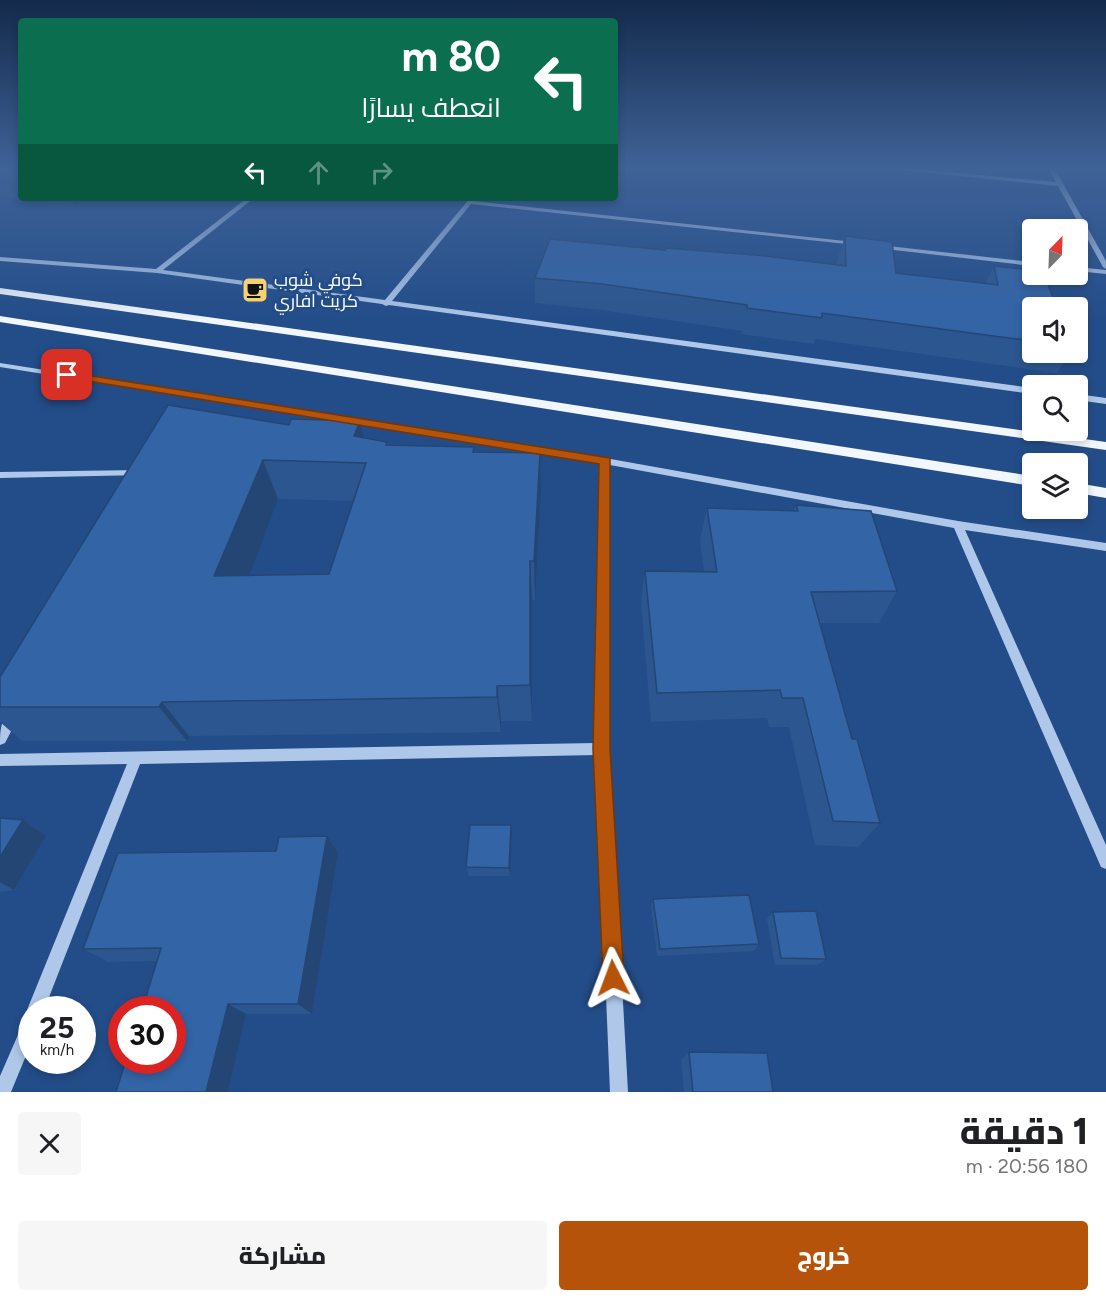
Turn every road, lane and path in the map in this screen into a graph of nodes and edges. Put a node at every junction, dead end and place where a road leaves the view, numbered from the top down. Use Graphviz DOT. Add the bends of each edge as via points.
graph roads {
  1 [pos="223,220"];
  2 [pos="455,220"];
  3 [pos="647,220"];
  4 [pos="1080,220"];
  5 [pos="0,259"];
  6 [pos="1022,263"];
  7 [pos="1106,267"];
  8 [pos="1088,270"];
  9 [pos="157,272"];
  10 [pos="1106,272"];
  11 [pos="0,291"];
  12 [pos="386,304"];
  13 [pos="0,320"];
  14 [pos="0,365"];
  15 [pos="1022,390"];
  16 [pos="1088,399"];
  17 [pos="1106,401"];
  18 [pos="1106,446"];
  19 [pos="605,461"];
  20 [pos="155,472"];
  21 [pos="0,475"];
  22 [pos="1022,479"];
  23 [pos="1088,490"];
  24 [pos="1106,493"];
  25 [pos="958,525"];
  26 [pos="1106,547"];
  27 [pos="18,708"];
  28 [pos="0,739"];
  29 [pos="602,749"];
  30 [pos="136,758"];
  31 [pos="0,760"];
  32 [pos="1106,862"];
  33 [pos="41,996"];
  34 [pos="18,1053"];
  35 [pos="2,1092"];
  36 [pos="619,1092"];
  1 -- 9 [label="street"];
  2 -- 12 [label="street"];
  3 -- 6 [label="street"];
  4 -- 7 [label="street"];
  5 -- 9 [label="street"];
  8 -- 10 [label="street"];
  9 -- 12 [label="street"];
  11 -- 18 [label="main road"];
  12 -- 15 [label="street"];
  13 -- 22 [label="main road"];
  14 -- 19 [label="street" via="197,401"];
  16 -- 17 [label="street"];
  19 -- 25 [label="street"];
  19 -- 29 [label="street"];
  20 -- 21 [label="street"];
  23 -- 24 [label="main road"];
  25 -- 26 [label="street"];
  25 -- 32 [label="street"];
  27 -- 28 [label="street"];
  29 -- 30 [label="street"];
  29 -- 36 [label="street"];
  30 -- 31 [label="street"];
  30 -- 33 [label="street"];
  34 -- 35 [label="street"];
}
